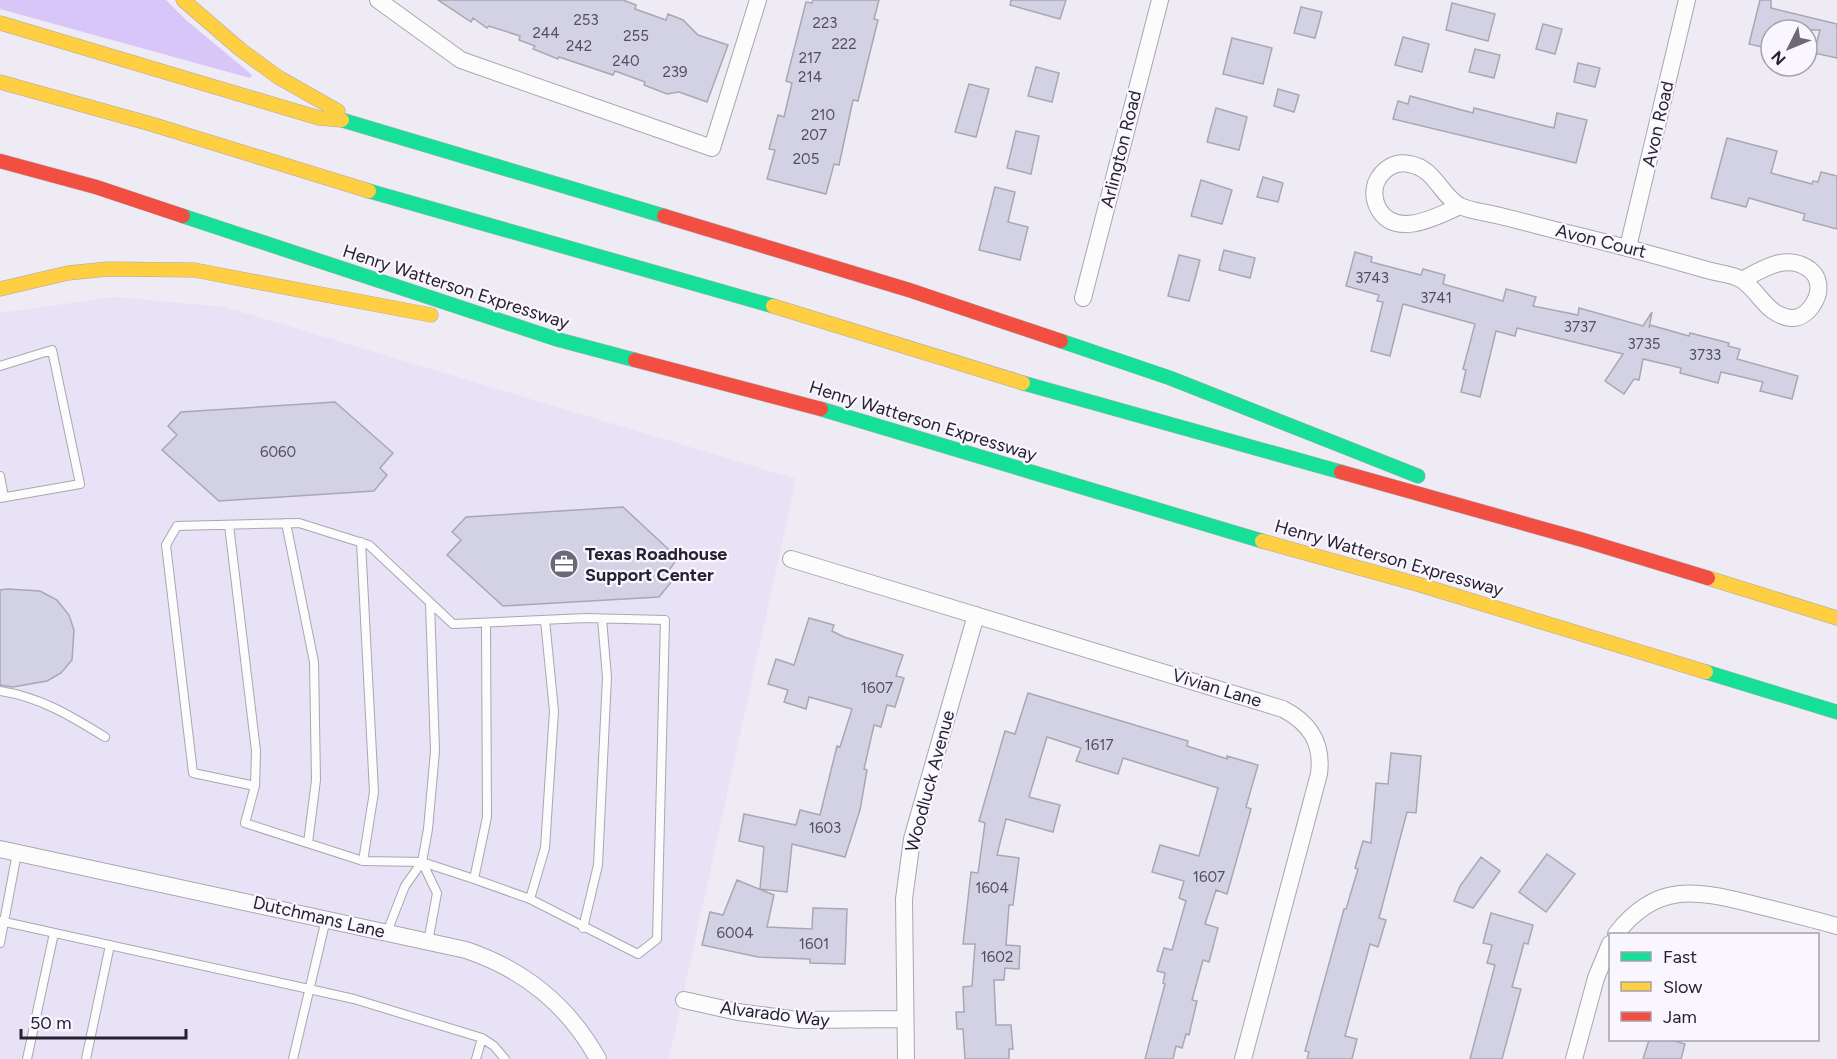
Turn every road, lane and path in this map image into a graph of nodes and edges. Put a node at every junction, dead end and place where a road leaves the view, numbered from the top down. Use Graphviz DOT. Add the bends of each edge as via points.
graph roads {
  1 [pos="183,0"];
  2 [pos="378,0"];
  3 [pos="758,0"];
  4 [pos="1160,0"];
  5 [pos="1687,0"];
  6 [pos="0,23"];
  7 [pos="0,82"];
  8 [pos="351,121"];
  9 [pos="0,161"];
  10 [pos="1460,206"];
  11 [pos="1628,248"];
  12 [pos="1742,280"];
  13 [pos="0,289"];
  14 [pos="1083,298"];
  15 [pos="556,339"];
  16 [pos="0,366"];
  17 [pos="0,476"];
  18 [pos="2,497"];
  19 [pos="286,523"];
  20 [pos="229,525"];
  21 [pos="1583,540"];
  22 [pos="361,542"];
  23 [pos="791,559"];
  24 [pos="430,603"];
  25 [pos="976,615"];
  26 [pos="1837,618"];
  27 [pos="602,619"];
  28 [pos="545,620"];
  29 [pos="486,623"];
  30 [pos="0,691"];
  31 [pos="1837,712"];
  32 [pos="105,737"];
  33 [pos="255,786"];
  34 [pos="308,843"];
  35 [pos="0,849"];
  36 [pos="17,853"];
  37 [pos="363,861"];
  38 [pos="422,862"];
  39 [pos="474,879"];
  40 [pos="530,899"];
  41 [pos="326,919"];
  42 [pos="2,922"];
  43 [pos="1837,926"];
  44 [pos="583,928"];
  45 [pos="387,932"];
  46 [pos="54,933"];
  47 [pos="1617,933"];
  48 [pos="428,942"];
  49 [pos="0,943"];
  50 [pos="110,945"];
  51 [pos="1609,949"];
  52 [pos="311,990"];
  53 [pos="684,1000"];
  54 [pos="904,1019"];
  55 [pos="482,1038"];
  56 [pos="27,1059"];
  57 [pos="86,1059"];
  58 [pos="293,1059"];
  59 [pos="476,1059"];
  60 [pos="505,1059"];
  61 [pos="598,1059"];
  62 [pos="906,1059"];
  63 [pos="1243,1059"];
  64 [pos="1574,1059"];
  1 -- 8 [label="highway" via="250,57"];
  2 -- 3 [label="street" via="461,60 712,148"];
  4 -- 14 [label="street, Arlington Road"];
  5 -- 11 [label="street, Avon Road"];
  6 -- 8 [label="highway" via="319,118"];
  7 -- 21 [label="highway" via="419,206 726,291 1052,392"];
  8 -- 21 [label="highway" via="909,290 1170,378"];
  9 -- 15 [label="highway, Henry Watterson Expressway" via="96,187"];
  10 -- 10 [label="street" via="1423,168 1407,163 1393,164 1383,172 1373,200 1381,214 1407,224 1423,222"];
  10 -- 11 [label="street, Avon Court"];
  11 -- 12 [label="street, Avon Court"];
  13 -- 15 [label="highway" via="68,273 108,269 194,270"];
  15 -- 31 [label="highway, Henry Watterson Expressway" via="794,401"];
  16 -- 18 [label="lane" via="52,350 80,484"];
  17 -- 18 [label="lane"];
  19 -- 20 [label="lane"];
  19 -- 22 [label="lane"];
  19 -- 34 [label="lane" via="314,662 316,780"];
  20 -- 33 [label="lane" via="256,751"];
  20 -- 33 [label="lane" via="177,526 166,545 193,773"];
  21 -- 26 [label="highway"];
  22 -- 24 [label="lane" via="369,545"];
  22 -- 37 [label="lane" via="374,792"];
  23 -- 25 [label="street, Vivian Lane"];
  24 -- 29 [label="lane" via="453,624"];
  24 -- 38 [label="lane" via="435,751"];
  25 -- 54 [label="street, Woodluck Avenue" via="912,839 904,899"];
  25 -- 63 [label="street, Vivian Lane" via="1283,709 1311,731 1319,747 1319,774"];
  27 -- 28 [label="lane"];
  27 -- 44 [label="lane" via="607,677 598,865"];
  27 -- 44 [label="lane" via="665,620 657,939 638,954"];
  28 -- 29 [label="lane"];
  28 -- 40 [label="lane" via="554,711 545,848"];
  29 -- 39 [label="lane" via="487,817"];
  30 -- 32 [label="lane" via="60,709"];
  33 -- 34 [label="lane" via="245,823"];
  34 -- 37 [label="lane"];
  35 -- 36 [label="street, Dutchmans Lane"];
  36 -- 41 [label="street, Dutchmans Lane"];
  36 -- 42 [label="lane"];
  37 -- 38 [label="lane"];
  38 -- 39 [label="lane"];
  38 -- 45 [label="lane" via="405,886"];
  38 -- 48 [label="lane" via="437,893"];
  39 -- 40 [label="lane"];
  40 -- 44 [label="lane"];
  41 -- 45 [label="street, Dutchmans Lane"];
  41 -- 52 [label="lane"];
  42 -- 46 [label="lane"];
  42 -- 49 [label="lane"];
  43 -- 47 [label="street" via="1716,895 1680,892 1641,908"];
  45 -- 48 [label="street, Dutchmans Lane"];
  46 -- 50 [label="lane"];
  46 -- 56 [label="lane"];
  48 -- 61 [label="street, Dutchmans Lane" via="490,958 534,983 572,1019"];
  50 -- 52 [label="lane"];
  50 -- 57 [label="lane"];
  51 -- 64 [label="street" via="1596,978"];
  52 -- 55 [label="lane"];
  52 -- 58 [label="lane"];
  53 -- 54 [label="street, Alvarado Way" via="798,1020"];
  54 -- 62 [label="street, Woodluck Avenue"];
  55 -- 59 [label="lane"];
  55 -- 60 [label="lane"];
}
